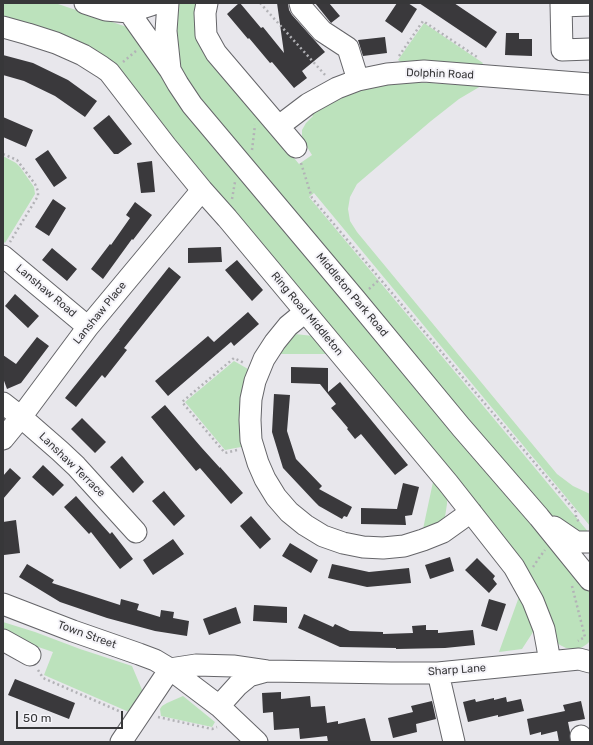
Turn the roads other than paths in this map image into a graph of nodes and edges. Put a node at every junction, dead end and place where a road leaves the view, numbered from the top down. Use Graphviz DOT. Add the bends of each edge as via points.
graph roads {
  1 [pos="85,3"];
  2 [pos="153,3"];
  3 [pos="168,3"];
  4 [pos="207,3"];
  5 [pos="300,3"];
  6 [pos="561,5"];
  7 [pos="590,5"];
  8 [pos="129,12"];
  9 [pos="3,27"];
  10 [pos="590,49"];
  11 [pos="170,70"];
  12 [pos="358,80"];
  13 [pos="590,84"];
  14 [pos="272,119"];
  15 [pos="296,147"];
  16 [pos="202,190"];
  17 [pos="5,251"];
  18 [pos="306,312"];
  19 [pos="88,327"];
  20 [pos="3,403"];
  21 [pos="21,417"];
  22 [pos="3,439"];
  23 [pos="471,512"];
  24 [pos="539,517"];
  25 [pos="136,532"];
  26 [pos="590,542"];
  27 [pos="580,580"];
  28 [pos="3,604"];
  29 [pos="3,640"];
  30 [pos="584,654"];
  31 [pos="30,655"];
  32 [pos="550,662"];
  33 [pos="170,669"];
  34 [pos="267,671"];
  35 [pos="438,673"];
  36 [pos="219,706"];
  37 [pos="121,742"];
  38 [pos="257,742"];
  39 [pos="454,742"];
  1 -- 8 [label="street" via="106,10"];
  2 -- 8 [label="street"];
  3 -- 11 [label="street, Middleton Park Road" via="166,31"];
  4 -- 14 [label="street" via="206,35 216,53"];
  5 -- 12 [label="street" via="322,31 348,48"];
  6 -- 7 [label="street"];
  6 -- 10 [label="street" via="562,50"];
  8 -- 11 [label="street, Middleton Park Road"];
  9 -- 16 [label="street, Ring Road Middleton" via="69,49 109,72"];
  11 -- 24 [label="street, Middleton Park Road" via="192,105"];
  12 -- 13 [label="street, Dolphin Road" via="387,74 424,71"];
  12 -- 14 [label="street, Dolphin Road"];
  14 -- 15 [label="street"];
  16 -- 18 [label="street, Ring Road Middleton"];
  16 -- 19 [label="street, Lanshaw Place"];
  17 -- 19 [label="street, Lanshaw Road"];
  18 -- 23 [label="street, Ring Road Middleton"];
  18 -- 23 [label="street" via="288,326 264,359 251,399 251,440 265,479 276,497 289,512 323,536 363,548 404,546 423,540 443,532"];
  19 -- 21 [label="street, Lanshaw Place"];
  20 -- 21 [label="street, Lanshaw Terrace"];
  21 -- 22 [label="street, Lanshaw Place"];
  21 -- 25 [label="street, Lanshaw Terrace" via="76,466"];
  23 -- 32 [label="street, Ring Road Middleton" via="514,567 533,601 544,628"];
  24 -- 26 [label="street, Middleton Park Road" via="576,542"];
  24 -- 27 [label="street, Middleton Park Road"];
  28 -- 33 [label="street, Town Street" via="155,660"];
  29 -- 31 [label="street"];
  30 -- 32 [label="street, Sharp Lane"];
  32 -- 35 [label="street, Sharp Lane"];
  33 -- 34 [label="street" via="196,665 233,666"];
  33 -- 36 [label="street, Town Street"];
  33 -- 37 [label="street"];
  34 -- 35 [label="street, Sharp Lane"];
  34 -- 36 [label="street" via="249,676"];
  35 -- 39 [label="street"];
  36 -- 38 [label="street, Town Street"];
}
